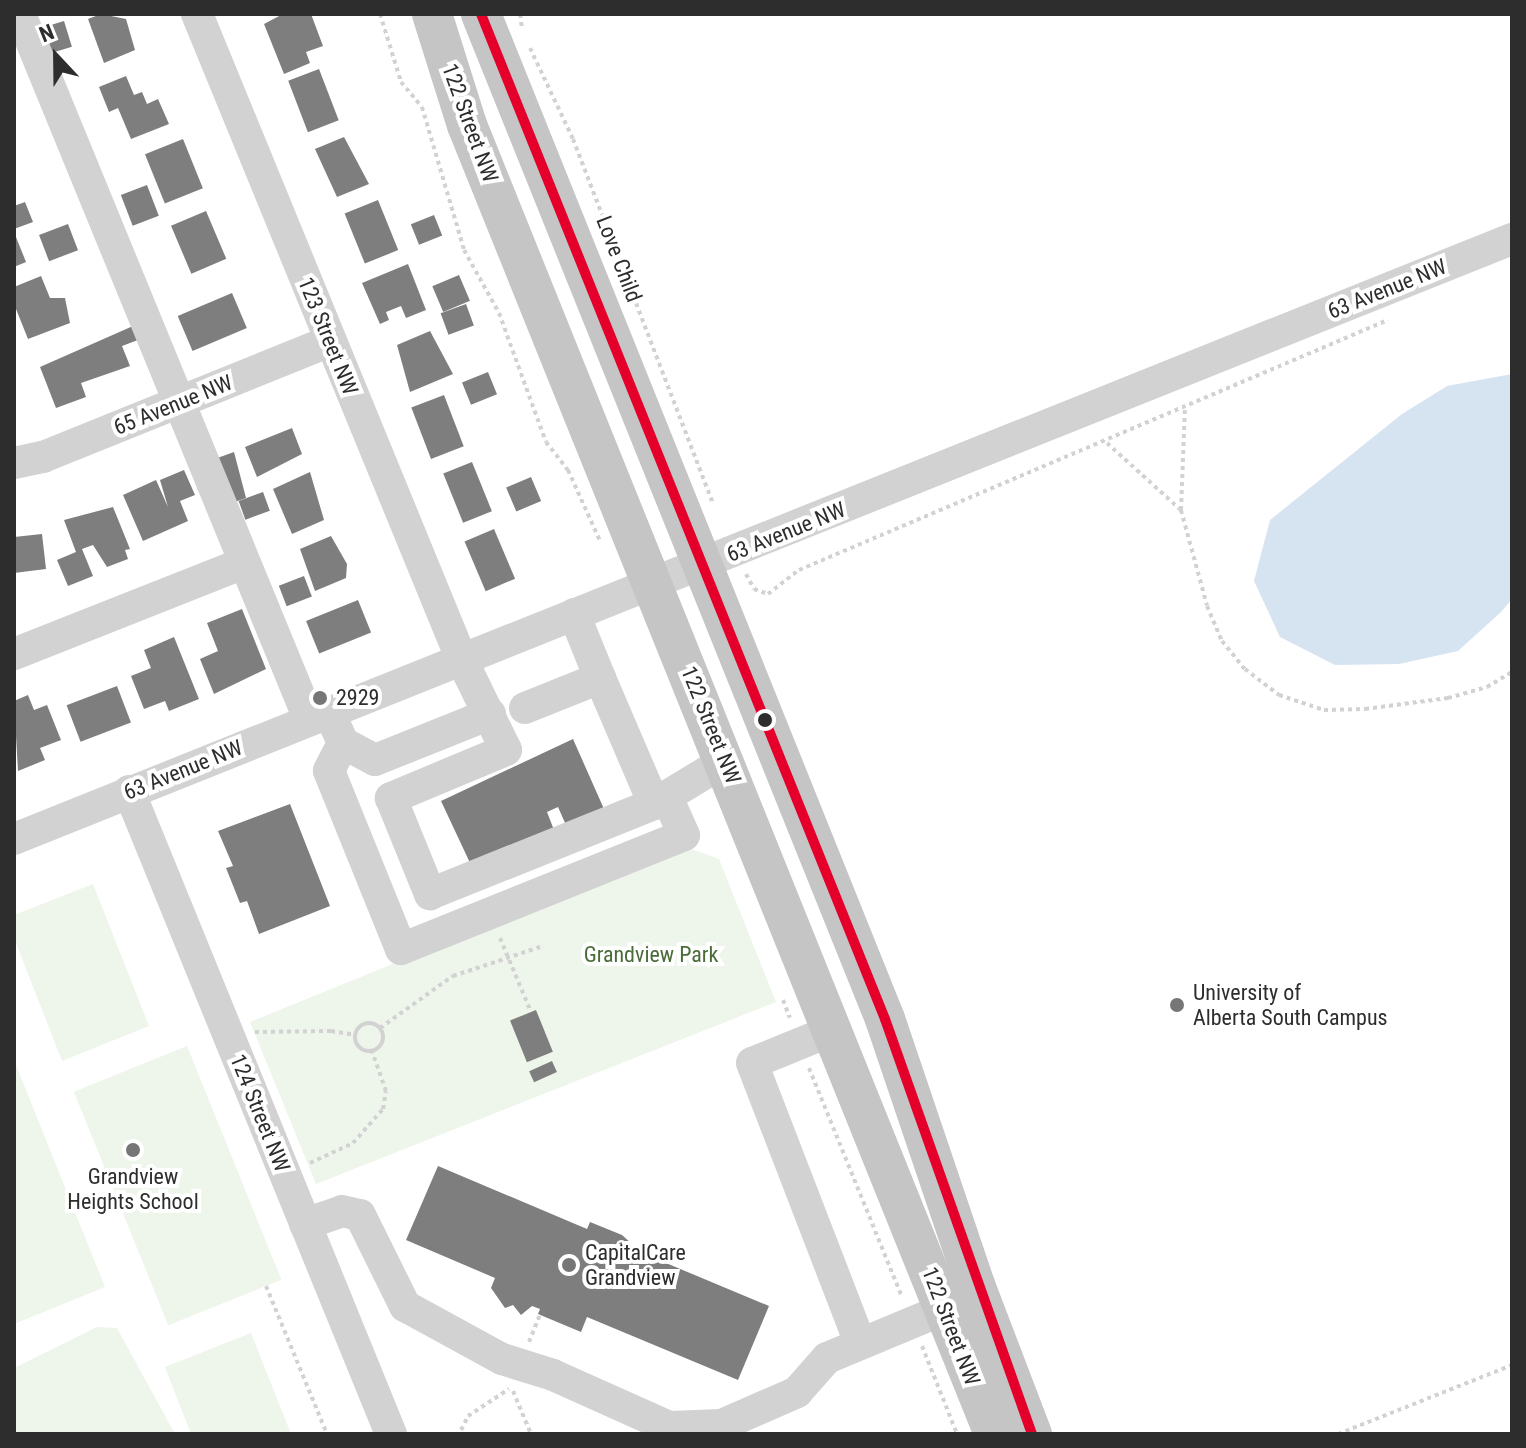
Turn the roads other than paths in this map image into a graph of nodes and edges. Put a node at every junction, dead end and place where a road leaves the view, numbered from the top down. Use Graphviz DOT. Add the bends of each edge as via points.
graph roads {
  1 [pos="20,14"];
  2 [pos="197,14"];
  3 [pos="432,14"];
  4 [pos="481,14"];
  5 [pos="1512,239"];
  6 [pos="330,341"];
  7 [pos="178,403"];
  8 [pos="14,463"];
  9 [pos="244,563"];
  10 [pos="701,565"];
  11 [pos="654,583"];
  12 [pos="574,614"];
  13 [pos="14,654"];
  14 [pos="461,658"];
  15 [pos="600,678"];
  16 [pos="525,708"];
  17 [pos="490,714"];
  18 [pos="320,715"];
  19 [pos="343,743"];
  20 [pos="375,760"];
  21 [pos="725,761"];
  22 [pos="129,791"];
  23 [pos="391,798"];
  24 [pos="660,801"];
  25 [pos="14,839"];
  26 [pos="851,935"];
  27 [pos="833,1030"];
  28 [pos="305,1224"];
  29 [pos="945,1309"];
  30 [pos="860,1343"];
  31 [pos="391,1434"];
  32 [pos="994,1434"];
  33 [pos="1032,1434"];
  1 -- 7 [label="street"];
  2 -- 6 [label="street, 123 Street NW"];
  3 -- 11 [label="main road, 122 Street NW" via="467,125"];
  4 -- 10 [label="main road, 122 Street NW"];
  5 -- 10 [label="street, 63 Avenue NW"];
  6 -- 7 [label="street, 65 Avenue NW"];
  6 -- 14 [label="street, 123 Street NW"];
  7 -- 8 [label="street, 65 Avenue NW" via="43,457"];
  7 -- 9 [label="street"];
  9 -- 13 [label="street"];
  9 -- 18 [label="street"];
  10 -- 11 [label="street, 63 Avenue NW"];
  10 -- 26 [label="main road, 122 Street NW"];
  11 -- 12 [label="street, 63 Avenue NW"];
  11 -- 21 [label="main road, 122 Street NW"];
  11 -- 26 [label="main road" via="673,586 687,605 764,786"];
  12 -- 14 [label="street, 63 Avenue NW"];
  12 -- 15 [label="street"];
  14 -- 17 [label="street, 123 Street NW"];
  14 -- 18 [label="street, 63 Avenue NW"];
  15 -- 16 [label="street"];
  15 -- 24 [label="street"];
  17 -- 20 [label="street"];
  17 -- 23 [label="street, 123 Street NW" via="506,750"];
  18 -- 19 [label="street"];
  18 -- 22 [label="street, 63 Avenue NW"];
  19 -- 20 [label="street"];
  19 -- 24 [label="street" via="329,771 401,949 684,835"];
  20 -- 23 [label="street"];
  21 -- 24 [label="street"];
  21 -- 27 [label="main road, 122 Street NW"];
  22 -- 25 [label="street, 63 Avenue NW"];
  22 -- 28 [label="street, 124 Street NW"];
  23 -- 24 [label="street" via="430,894"];
  26 -- 33 [label="main road, 122 Street NW"];
  27 -- 29 [label="main road, 122 Street NW"];
  27 -- 30 [label="street" via="752,1063"];
  28 -- 30 [label="street" via="342,1211 360,1215 405,1306 502,1359 553,1375 669,1427 722,1425 797,1392 827,1358"];
  28 -- 31 [label="street, 124 Street NW"];
  29 -- 30 [label="street"];
  29 -- 32 [label="main road, 122 Street NW"];
}
